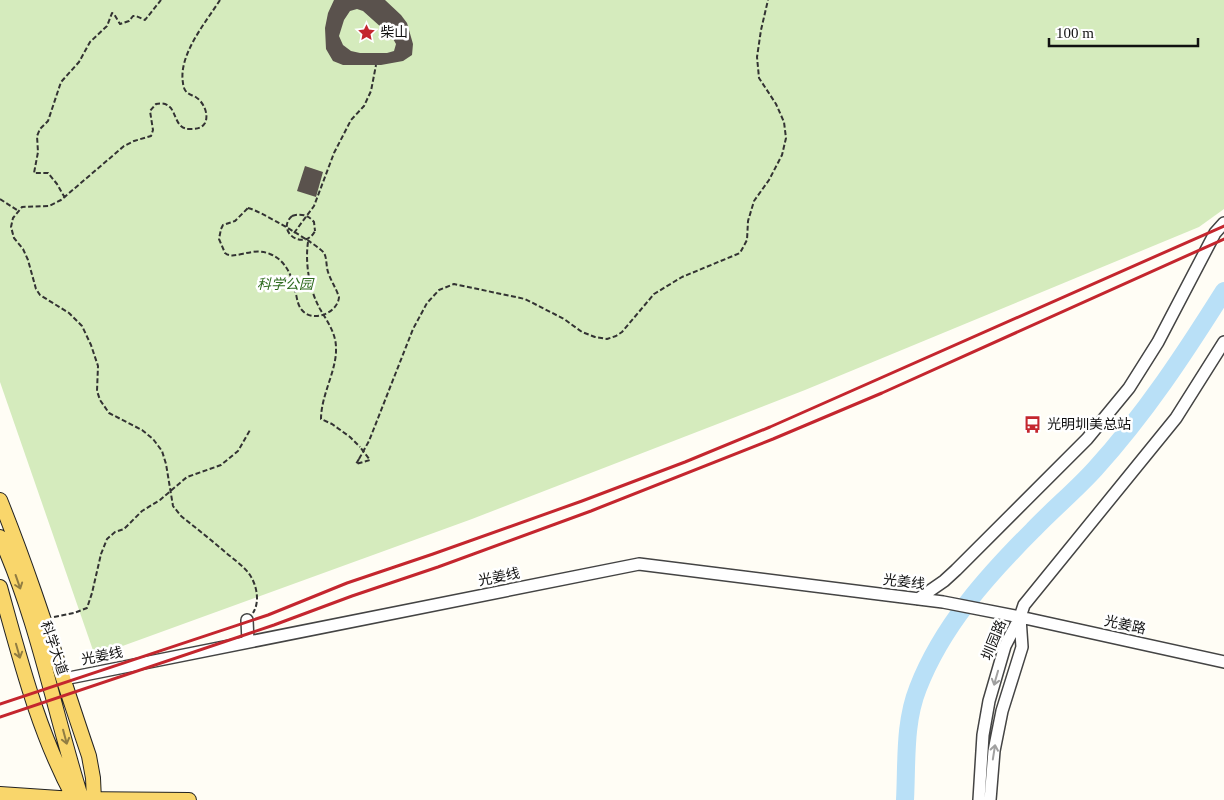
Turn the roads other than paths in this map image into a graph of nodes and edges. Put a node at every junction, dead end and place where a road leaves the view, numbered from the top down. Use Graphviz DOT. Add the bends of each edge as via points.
graph roads {
  1 [pos="1224,223"];
  2 [pos="1224,342"];
  3 [pos="0,500"];
  4 [pos="0,536"];
  5 [pos="0,587"];
  6 [pos="918,599"];
  7 [pos="1020,617"];
  8 [pos="247,620"];
  9 [pos="248,642"];
  10 [pos="1224,662"];
  11 [pos="64,678"];
  12 [pos="0,794"];
  13 [pos="84,799"];
  14 [pos="189,800"];
  15 [pos="979,800"];
  16 [pos="990,800"];
  1 -- 6 [label="street" via="1215,233 1158,342 1113,408 1087,439 944,582"];
  2 -- 7 [label="street" via="1176,418 1024,605"];
  3 -- 11 [label="main road, 科学大道"];
  4 -- 13 [label="main road, one-way" via="43,660"];
  5 -- 13 [label="main road, one-way" via="44,730 60,770"];
  6 -- 7 [label="street, 光姜线"];
  6 -- 9 [label="street, 光姜线" via="639,564"];
  7 -- 10 [label="street, 光姜路"];
  7 -- 15 [label="street, 圳园路, one-way" via="1005,646 989,701"];
  16 -- 7 [label="street, 圳园路, one-way" via="994,751 1002,711 1022,647"];
  8 -- 9 [label="street"];
  9 -- 11 [label="street, 光姜线"];
  11 -- 13 [label="main road, 科学大道" via="93,778"];
  12 -- 13 [label="main road"];
  13 -- 14 [label="main road"];
}
